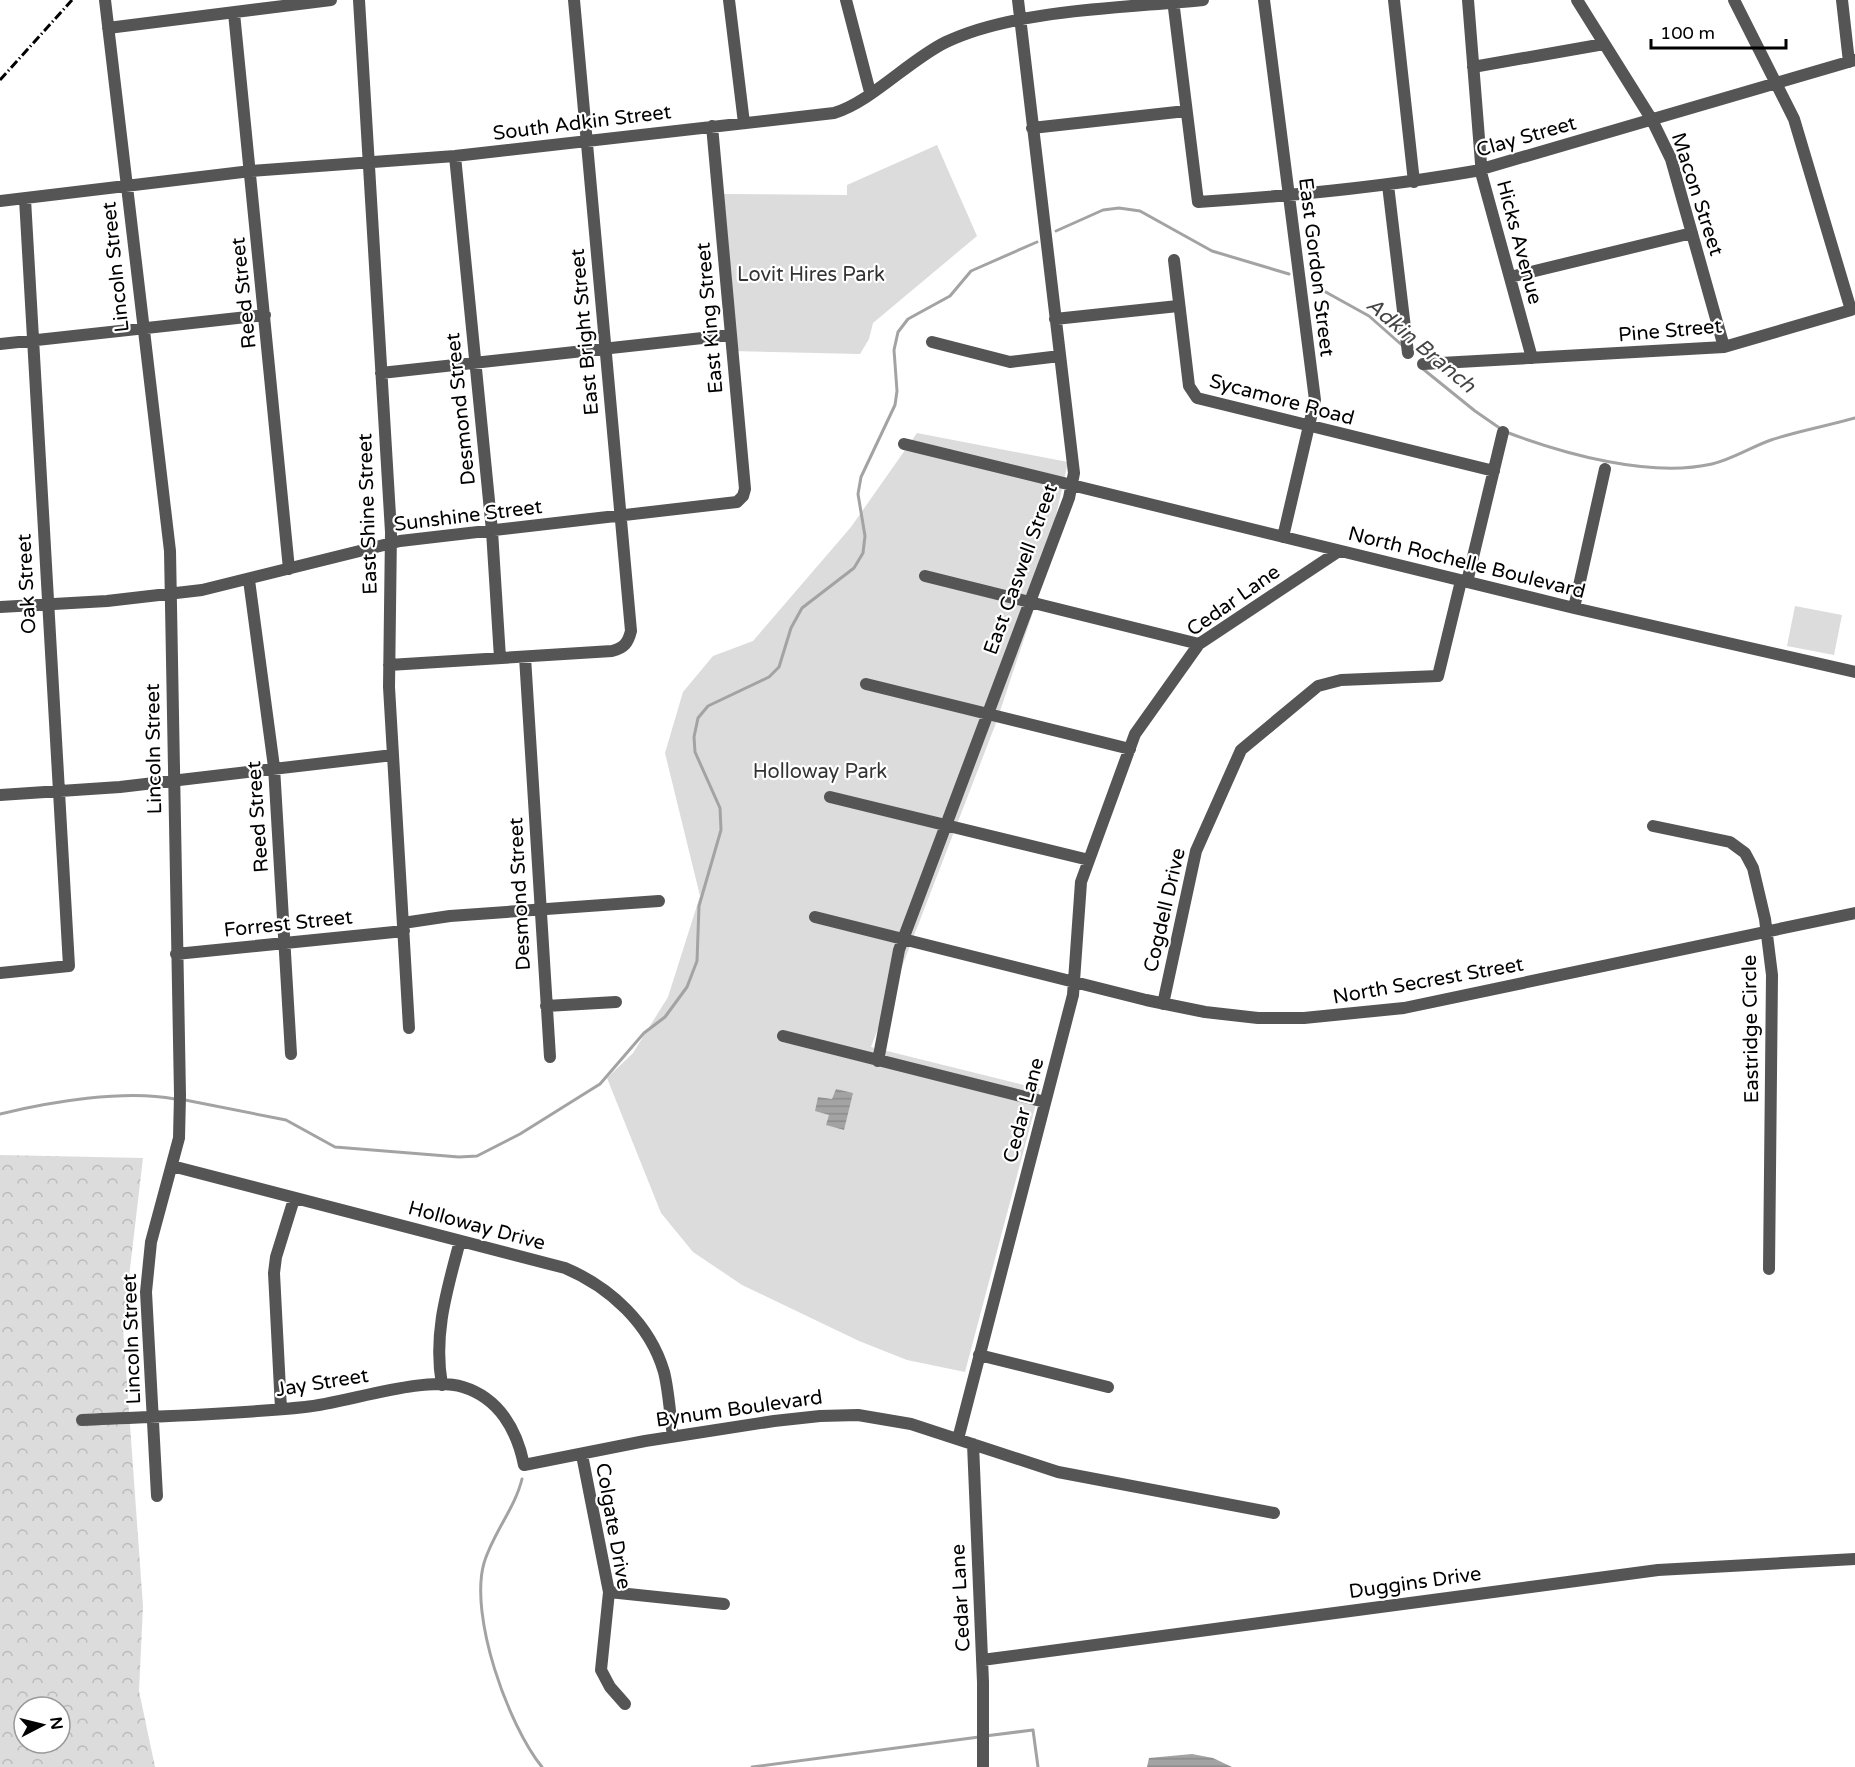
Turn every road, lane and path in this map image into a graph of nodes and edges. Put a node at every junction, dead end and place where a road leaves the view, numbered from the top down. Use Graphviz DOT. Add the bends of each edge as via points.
graph roads {
  1 [pos="105,0"];
  2 [pos="331,0"];
  3 [pos="359,0"];
  4 [pos="574,0"];
  5 [pos="729,0"];
  6 [pos="846,0"];
  7 [pos="1018,0"];
  8 [pos="1203,0"];
  9 [pos="1264,0"];
  10 [pos="1394,0"];
  11 [pos="1468,0"];
  12 [pos="1577,0"];
  13 [pos="1734,0"];
  14 [pos="1842,0"];
  15 [pos="1174,2"];
  16 [pos="234,13"];
  17 [pos="1020,20"];
  18 [pos="108,28"];
  19 [pos="1604,44"];
  20 [pos="1852,61"];
  21 [pos="1473,67"];
  22 [pos="1777,83"];
  23 [pos="870,92"];
  24 [pos="1186,111"];
  25 [pos="1652,120"];
  26 [pos="744,123"];
  27 [pos="712,126"];
  28 [pos="1032,128"];
  29 [pos="587,141"];
  30 [pos="455,156"];
  31 [pos="368,164"];
  32 [pos="1481,170"];
  33 [pos="251,171"];
  34 [pos="1414,182"];
  35 [pos="1388,184"];
  36 [pos="126,187"];
  37 [pos="1288,196"];
  38 [pos="25,199"];
  39 [pos="0,201"];
  40 [pos="1692,233"];
  41 [pos="1174,260"];
  42 [pos="1510,277"];
  43 [pos="1178,306"];
  44 [pos="265,315"];
  45 [pos="1055,320"];
  46 [pos="142,328"];
  47 [pos="730,335"];
  48 [pos="33,340"];
  49 [pos="932,342"];
  50 [pos="0,344"];
  51 [pos="1724,347"];
  52 [pos="605,349"];
  53 [pos="1408,353"];
  54 [pos="1060,356"];
  55 [pos="1532,358"];
  56 [pos="475,362"];
  57 [pos="1423,364"];
  58 [pos="381,373"];
  59 [pos="1309,427"];
  60 [pos="1503,432"];
  61 [pos="904,444"];
  62 [pos="1605,469"];
  63 [pos="1494,471"];
  64 [pos="1071,485"];
  65 [pos="737,502"];
  66 [pos="620,518"];
  67 [pos="492,531"];
  68 [pos="1283,537"];
  69 [pos="390,543"];
  70 [pos="1339,551"];
  71 [pos="289,569"];
  72 [pos="925,576"];
  73 [pos="249,580"];
  74 [pos="1464,581"];
  75 [pos="171,594"];
  76 [pos="1029,602"];
  77 [pos="46,604"];
  78 [pos="0,607"];
  79 [pos="1574,608"];
  80 [pos="1198,644"];
  81 [pos="525,657"];
  82 [pos="500,658"];
  83 [pos="389,665"];
  84 [pos="1855,672"];
  85 [pos="866,684"];
  86 [pos="987,714"];
  87 [pos="1130,748"];
  88 [pos="393,755"];
  89 [pos="274,768"];
  90 [pos="173,779"];
  91 [pos="60,792"];
  92 [pos="0,795"];
  93 [pos="830,797"];
  94 [pos="945,826"];
  95 [pos="1653,826"];
  96 [pos="1089,860"];
  97 [pos="659,901"];
  98 [pos="540,909"];
  99 [pos="1855,913"];
  100 [pos="815,917"];
  101 [pos="403,927"];
  102 [pos="1766,932"];
  103 [pos="902,940"];
  104 [pos="284,942"];
  105 [pos="176,954"];
  106 [pos="0,973"];
  107 [pos="1073,982"];
  108 [pos="616,1002"];
  109 [pos="1163,1004"];
  110 [pos="546,1006"];
  111 [pos="409,1028"];
  112 [pos="783,1036"];
  113 [pos="291,1053"];
  114 [pos="550,1057"];
  115 [pos="878,1061"];
  116 [pos="1045,1102"];
  117 [pos="172,1166"];
  118 [pos="294,1198"];
  119 [pos="460,1241"];
  120 [pos="1769,1269"];
  121 [pos="979,1355"];
  122 [pos="442,1385"];
  123 [pos="1108,1387"];
  124 [pos="281,1409"];
  125 [pos="153,1416"];
  126 [pos="82,1420"];
  127 [pos="673,1436"];
  128 [pos="958,1439"];
  129 [pos="973,1444"];
  130 [pos="582,1455"];
  131 [pos="524,1465"];
  132 [pos="157,1496"];
  133 [pos="1274,1514"];
  134 [pos="1855,1559"];
  135 [pos="609,1592"];
  136 [pos="724,1604"];
  137 [pos="982,1659"];
  138 [pos="625,1704"];
  139 [pos="982,1767"];
  1 -- 18 [label="street, Lincoln Street"];
  2 -- 16 [label="street"];
  3 -- 31 [label="street, East Shine Street"];
  4 -- 29 [label="street, East Bright Street"];
  5 -- 26 [label="street"];
  6 -- 23 [label="street"];
  7 -- 17 [label="street, East Caswell Street"];
  8 -- 15 [label="street, South Adkin Street"];
  9 -- 37 [label="street, East Gordon Street"];
  10 -- 34 [label="street"];
  11 -- 21 [label="street, Hicks Avenue"];
  12 -- 19 [label="street, Macon Street"];
  13 -- 22 [label="street"];
  14 -- 20 [label="street"];
  15 -- 17 [label="street, South Adkin Street"];
  15 -- 24 [label="street"];
  16 -- 18 [label="street"];
  16 -- 33 [label="street, Reed Street"];
  17 -- 23 [label="street, South Adkin Street" via="948,41"];
  17 -- 28 [label="street, East Caswell Street"];
  18 -- 36 [label="street, Lincoln Street"];
  19 -- 21 [label="street"];
  19 -- 25 [label="street, Macon Street"];
  20 -- 22 [label="street, Clay Street"];
  21 -- 32 [label="street, Hicks Avenue"];
  22 -- 25 [label="street, Clay Street"];
  22 -- 51 [label="street, Pine Street" via="1801,138 1851,310"];
  23 -- 26 [label="street, South Adkin Street" via="834,113"];
  24 -- 28 [label="street"];
  24 -- 37 [label="street, Clay Street" via="1198,202"];
  25 -- 32 [label="street, Clay Street"];
  25 -- 40 [label="street, Macon Street" via="1671,159"];
  26 -- 27 [label="street, South Adkin Street"];
  27 -- 29 [label="street, South Adkin Street"];
  27 -- 47 [label="street, East King Street"];
  28 -- 45 [label="street, East Caswell Street"];
  29 -- 30 [label="street, South Adkin Street"];
  29 -- 52 [label="street, East Bright Street"];
  30 -- 31 [label="street, South Adkin Street"];
  30 -- 56 [label="street, Desmond Street"];
  31 -- 33 [label="street, South Adkin Street"];
  31 -- 58 [label="street, East Shine Street"];
  32 -- 34 [label="street, Clay Street"];
  32 -- 42 [label="street, Hicks Avenue"];
  33 -- 36 [label="street, South Adkin Street"];
  33 -- 44 [label="street, Reed Street"];
  34 -- 35 [label="street, Clay Street"];
  35 -- 37 [label="street, Clay Street"];
  35 -- 53 [label="street"];
  36 -- 38 [label="street, South Adkin Street"];
  36 -- 46 [label="street, Lincoln Street"];
  37 -- 59 [label="street, East Gordon Street" via="1315,400"];
  38 -- 39 [label="street, South Adkin Street"];
  38 -- 48 [label="street, Oak Street"];
  40 -- 42 [label="street"];
  40 -- 51 [label="street, Macon Street"];
  41 -- 43 [label="street, Sycamore Road"];
  42 -- 55 [label="street, Hicks Avenue"];
  43 -- 45 [label="street"];
  43 -- 59 [label="street, Sycamore Road" via="1189,386 1197,398"];
  44 -- 46 [label="street"];
  44 -- 71 [label="street, Reed Street"];
  45 -- 54 [label="street, East Caswell Street"];
  46 -- 48 [label="street"];
  46 -- 75 [label="street, Lincoln Street" via="165,501"];
  47 -- 52 [label="street"];
  47 -- 65 [label="street, East King Street" via="745,489"];
  48 -- 50 [label="street"];
  48 -- 77 [label="street, Oak Street"];
  49 -- 54 [label="street" via="1010,362"];
  51 -- 55 [label="street, Pine Street"];
  52 -- 56 [label="street"];
  52 -- 66 [label="street, East Bright Street"];
  54 -- 64 [label="street, East Caswell Street" via="1074,473"];
  55 -- 57 [label="street"];
  56 -- 58 [label="street"];
  56 -- 67 [label="street, Desmond Street"];
  58 -- 69 [label="street, East Shine Street"];
  59 -- 63 [label="street, Sycamore Road"];
  59 -- 68 [label="street, East Gordon Street"];
  60 -- 63 [label="street"];
  61 -- 64 [label="street, North Rochelle Boulevard"];
  62 -- 79 [label="street"];
  63 -- 74 [label="street"];
  64 -- 68 [label="street, North Rochelle Boulevard"];
  64 -- 76 [label="street, East Caswell Street"];
  65 -- 66 [label="street, Sunshine Street"];
  66 -- 67 [label="street, Sunshine Street"];
  66 -- 81 [label="street, East Bright Street" via="628,641 612,651"];
  67 -- 69 [label="street, Sunshine Street"];
  67 -- 82 [label="street, Desmond Street"];
  68 -- 70 [label="street, North Rochelle Boulevard"];
  69 -- 71 [label="street, Sunshine Street"];
  69 -- 83 [label="street, East Shine Street"];
  70 -- 74 [label="street, North Rochelle Boulevard"];
  70 -- 80 [label="street, Cedar Lane"];
  71 -- 73 [label="street, Sunshine Street"];
  72 -- 76 [label="street"];
  73 -- 75 [label="street, Sunshine Street"];
  73 -- 89 [label="street, Reed Street"];
  74 -- 79 [label="street, North Rochelle Boulevard"];
  74 -- 109 [label="street, Cogdell Drive" via="1438,676 1341,680 1318,686 1241,750 1196,851"];
  75 -- 77 [label="street, Sunshine Street"];
  75 -- 90 [label="street, Lincoln Street"];
  76 -- 80 [label="street"];
  76 -- 86 [label="street, East Caswell Street"];
  77 -- 78 [label="street, Sunshine Street"];
  77 -- 91 [label="street, Oak Street"];
  79 -- 84 [label="street, North Rochelle Boulevard"];
  80 -- 87 [label="street, Cedar Lane"];
  81 -- 82 [label="street"];
  81 -- 98 [label="street, Desmond Street"];
  82 -- 83 [label="street"];
  83 -- 88 [label="street, East Shine Street"];
  85 -- 86 [label="street"];
  86 -- 87 [label="street"];
  86 -- 94 [label="street, East Caswell Street"];
  87 -- 96 [label="street, Cedar Lane"];
  88 -- 89 [label="street"];
  88 -- 101 [label="street, East Shine Street"];
  89 -- 90 [label="street"];
  89 -- 104 [label="street, Reed Street"];
  90 -- 91 [label="street"];
  90 -- 105 [label="street, Lincoln Street"];
  91 -- 92 [label="street"];
  91 -- 106 [label="street, Oak Street" via="69,966"];
  93 -- 94 [label="street"];
  94 -- 96 [label="street"];
  94 -- 103 [label="street, East Caswell Street"];
  95 -- 102 [label="street, Eastridge Circle" via="1730,843 1745,853 1753,868"];
  96 -- 107 [label="street, Cedar Lane" via="1081,882"];
  97 -- 98 [label="street, Forrest Street"];
  98 -- 101 [label="street, Forrest Street"];
  98 -- 110 [label="street, Desmond Street"];
  99 -- 102 [label="street, North Secrest Street"];
  100 -- 103 [label="street, North Secrest Street"];
  101 -- 104 [label="street, Forrest Street"];
  101 -- 111 [label="street, East Shine Street"];
  102 -- 109 [label="street, North Secrest Street" via="1459,997 1341,1016 1258,1018"];
  102 -- 120 [label="street, Eastridge Circle" via="1772,975"];
  103 -- 107 [label="street, North Secrest Street"];
  103 -- 115 [label="street, East Caswell Street"];
  104 -- 105 [label="street, Forrest Street"];
  104 -- 113 [label="street, Reed Street"];
  105 -- 117 [label="street, Lincoln Street" via="180,1100 179,1138"];
  107 -- 109 [label="street, North Secrest Street"];
  107 -- 116 [label="street, Cedar Lane"];
  108 -- 110 [label="street"];
  110 -- 114 [label="street, Desmond Street"];
  112 -- 115 [label="street"];
  115 -- 116 [label="street"];
  116 -- 121 [label="street, Cedar Lane"];
  117 -- 118 [label="street, Holloway Drive"];
  117 -- 125 [label="street, Lincoln Street" via="147,1267"];
  118 -- 119 [label="street, Holloway Drive"];
  118 -- 124 [label="street" via="274,1274"];
  119 -- 122 [label="street" via="438,1329"];
  119 -- 127 [label="street, Holloway Drive" via="565,1268 619,1302 647,1335 661,1364"];
  121 -- 123 [label="street"];
  121 -- 128 [label="street, Cedar Lane"];
  122 -- 124 [label="street, Jay Street"];
  122 -- 131 [label="street, Jay Street" via="473,1391 500,1410 513,1430"];
  124 -- 125 [label="street, Jay Street"];
  125 -- 126 [label="street, Jay Street"];
  125 -- 132 [label="street, Lincoln Street"];
  127 -- 128 [label="street, Bynum Boulevard" via="849,1415 885,1418"];
  127 -- 130 [label="street, Bynum Boulevard"];
  128 -- 129 [label="street"];
  129 -- 133 [label="street" via="1058,1472"];
  129 -- 137 [label="street, Cedar Lane"];
  130 -- 131 [label="street, Bynum Boulevard"];
  130 -- 135 [label="street, Colgate Drive"];
  134 -- 137 [label="street, Duggins Drive" via="1658,1570"];
  135 -- 136 [label="street"];
  135 -- 138 [label="street, Colgate Drive" via="601,1670"];
  137 -- 139 [label="street, Cedar Lane"];
}
